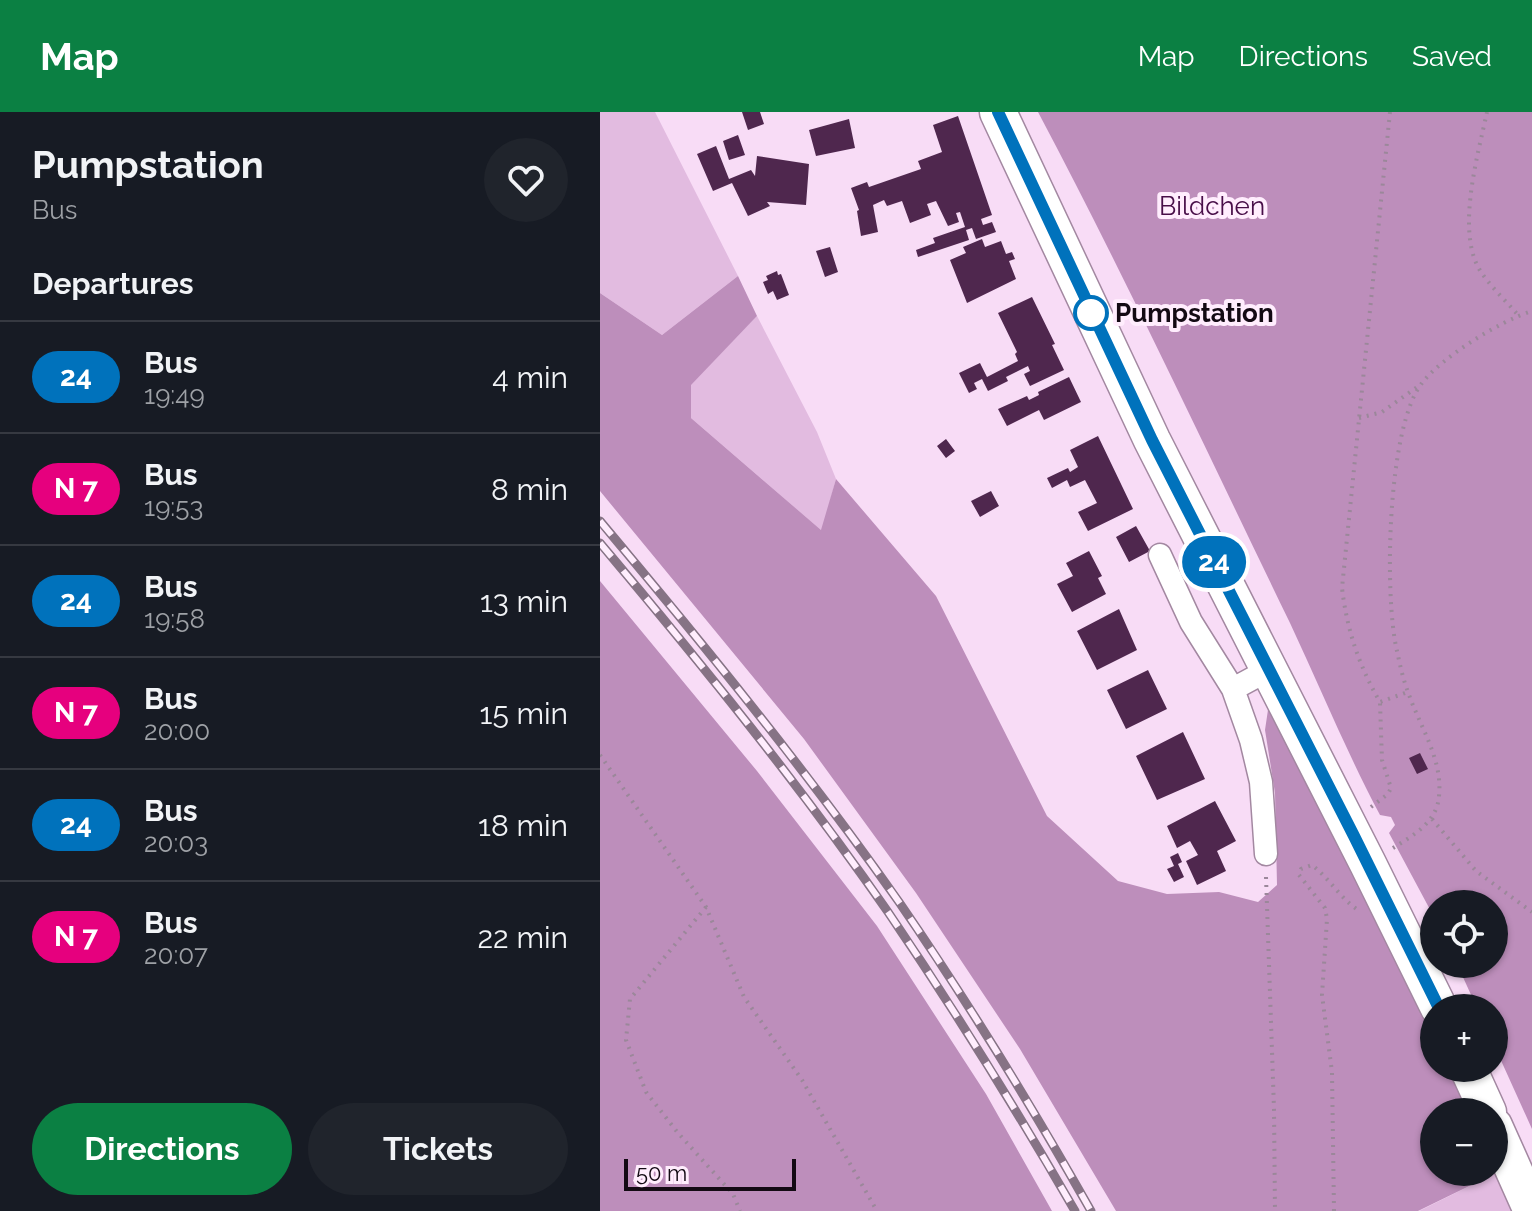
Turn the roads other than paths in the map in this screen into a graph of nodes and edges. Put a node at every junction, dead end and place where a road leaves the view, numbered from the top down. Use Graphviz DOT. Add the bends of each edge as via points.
graph roads {
  1 [pos="998,112"];
  2 [pos="1160,555"];
  3 [pos="1270,669"];
  4 [pos="1233,689"];
  5 [pos="1266,854"];
  6 [pos="1432,994"];
  7 [pos="1508,1157"];
  8 [pos="1532,1211"];
  1 -- 3 [label="main road" via="1152,440"];
  2 -- 4 [label="street" via="1191,622"];
  3 -- 4 [label="street"];
  3 -- 6 [label="main road"];
  4 -- 5 [label="street" via="1261,782"];
  7 -- 8 [label="main road"];
}
